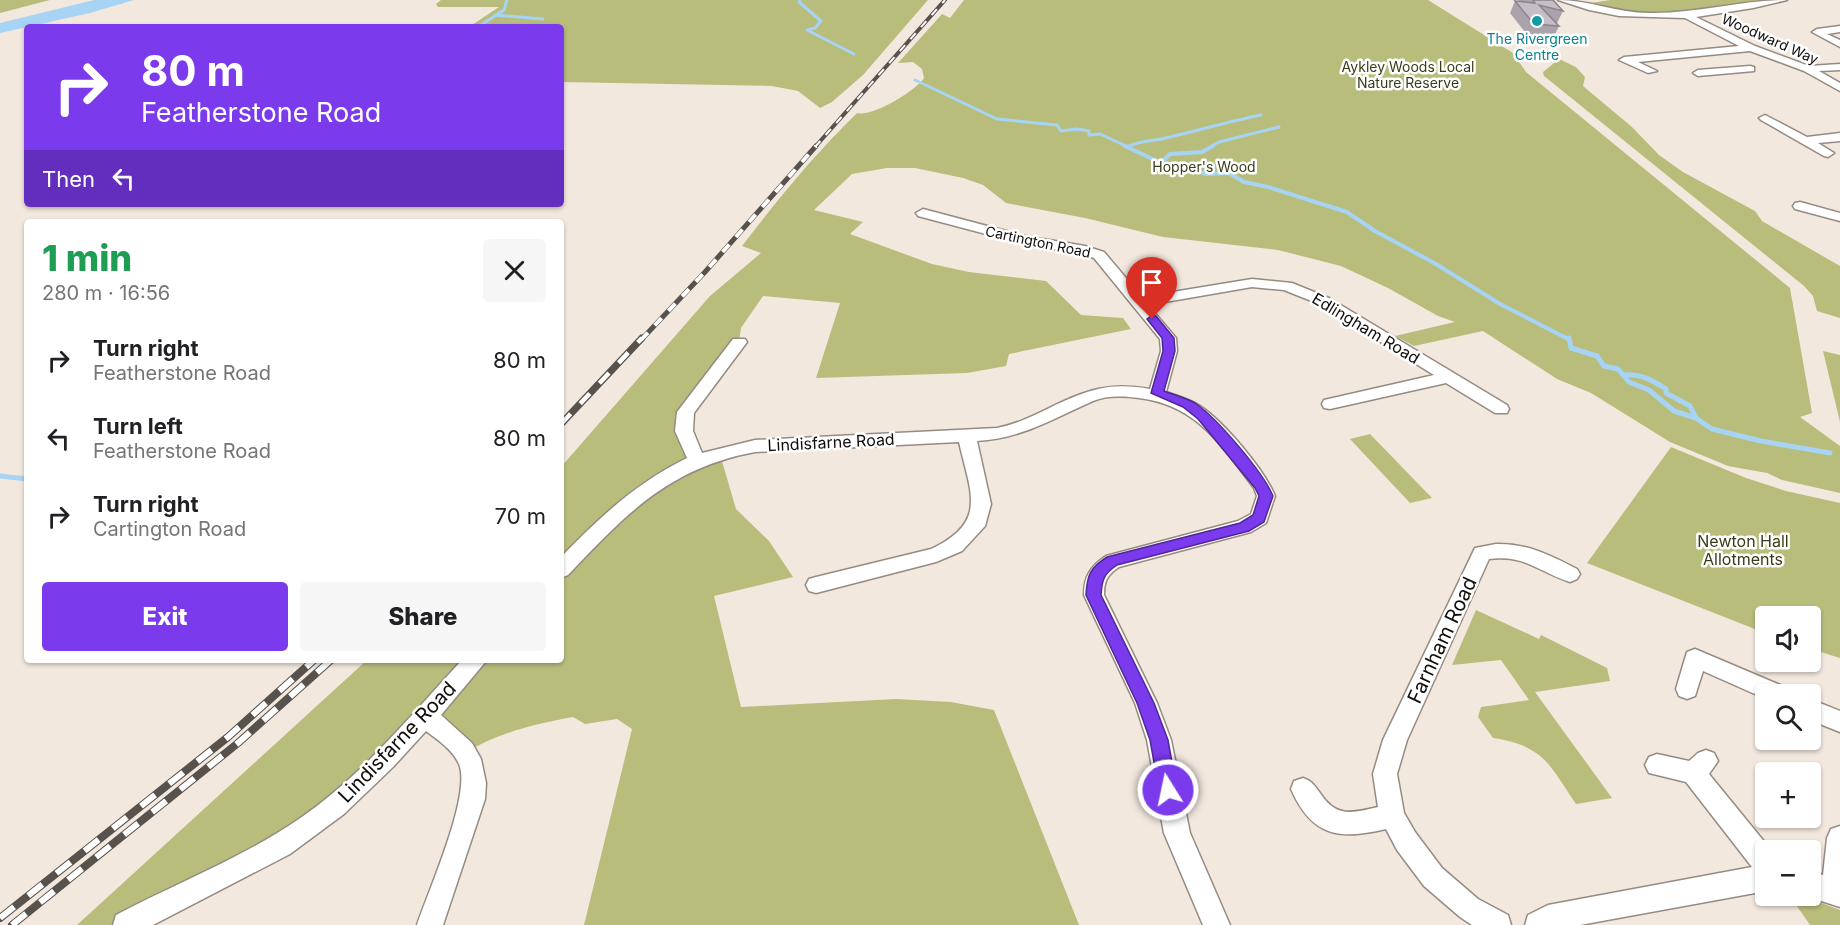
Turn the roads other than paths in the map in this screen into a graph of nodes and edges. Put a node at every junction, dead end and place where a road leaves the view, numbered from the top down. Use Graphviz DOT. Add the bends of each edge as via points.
graph roads {
  1 [pos="1563,0"];
  2 [pos="1782,0"];
  3 [pos="1688,16"];
  4 [pos="1838,26"];
  5 [pos="1840,44"];
  6 [pos="1751,48"];
  7 [pos="1686,53"];
  8 [pos="1840,67"];
  9 [pos="1750,69"];
  10 [pos="1808,69"];
  11 [pos="1652,71"];
  12 [pos="1722,71"];
  13 [pos="1698,73"];
  14 [pos="1840,88"];
  15 [pos="1765,118"];
  16 [pos="1840,137"];
  17 [pos="1808,140"];
  18 [pos="1828,153"];
  19 [pos="1800,206"];
  20 [pos="923,213"];
  21 [pos="1840,217"];
  22 [pos="1138,302"];
  23 [pos="739,342"];
  24 [pos="1448,377"];
  25 [pos="1157,393"];
  26 [pos="1330,404"];
  27 [pos="1501,409"];
  28 [pos="967,436"];
  29 [pos="696,459"];
  30 [pos="564,567"];
  31 [pos="1570,574"];
  32 [pos="816,585"];
  33 [pos="473,663"];
  34 [pos="1755,684"];
  35 [pos="1687,689"];
  36 [pos="1821,714"];
  37 [pos="425,716"];
  38 [pos="1840,722"];
  39 [pos="1658,765"];
  40 [pos="1303,789"];
  41 [pos="1392,816"];
  42 [pos="1840,838"];
  43 [pos="1755,849"];
  44 [pos="1755,880"];
  45 [pos="1828,890"];
  46 [pos="126,925"];
  47 [pos="430,925"];
  48 [pos="1217,925"];
  49 [pos="1498,925"];
  50 [pos="1538,925"];
  1 -- 3 [label="street" via="1625,15"];
  2 -- 3 [label="street"];
  3 -- 6 [label="street, Woodward Way"];
  4 -- 5 [label="street" via="1817,32"];
  6 -- 7 [label="street"];
  6 -- 10 [label="street, Woodward Way"];
  7 -- 11 [label="street" via="1619,61"];
  7 -- 12 [label="street"];
  8 -- 10 [label="street"];
  9 -- 12 [label="street"];
  10 -- 14 [label="street, Woodward Way"];
  12 -- 13 [label="street"];
  15 -- 17 [label="street"];
  16 -- 17 [label="street"];
  17 -- 18 [label="street"];
  19 -- 21 [label="street"];
  20 -- 22 [label="street, Cartington Road" via="1099,255"];
  22 -- 24 [label="street, Edlingham Road" via="1252,283 1287,286 1324,301"];
  22 -- 25 [label="street, Cartington Road" via="1168,338 1168,358"];
  23 -- 29 [label="street" via="686,412 684,436"];
  24 -- 26 [label="street, Edlingham Road"];
  24 -- 27 [label="street, Edlingham Road"];
  25 -- 28 [label="street, Lindisfarne Road" via="1097,394 1036,424"];
  25 -- 48 [label="street, Lindisfarne Road" via="1187,404 1203,416 1262,486 1266,496 1259,518 1244,527 1113,561 1099,569 1094,581 1094,595 1146,703 1159,740 1178,833"];
  28 -- 29 [label="street, Lindisfarne Road" via="754,446"];
  28 -- 32 [label="street" via="982,504 978,521 968,534 936,555"];
  29 -- 30 [label="street, Lindisfarne Road" via="617,511"];
  31 -- 41 [label="street, Farnham Road" via="1526,552 1501,549 1482,553 1395,740 1385,774"];
  33 -- 37 [label="street, Lindisfarne Road"];
  34 -- 35 [label="street" via="1695,658"];
  36 -- 38 [label="street"];
  37 -- 46 [label="street, Lindisfarne Road" via="366,779 282,845"];
  37 -- 47 [label="street" via="467,752 475,782 473,800"];
  39 -- 43 [label="street" via="1700,767"];
  40 -- 41 [label="street" via="1312,806 1327,820 1347,826"];
  41 -- 49 [label="street, Farnham Road" via="1433,877 1469,908"];
  42 -- 45 [label="street"];
  44 -- 50 [label="street" via="1548,918"];
}
